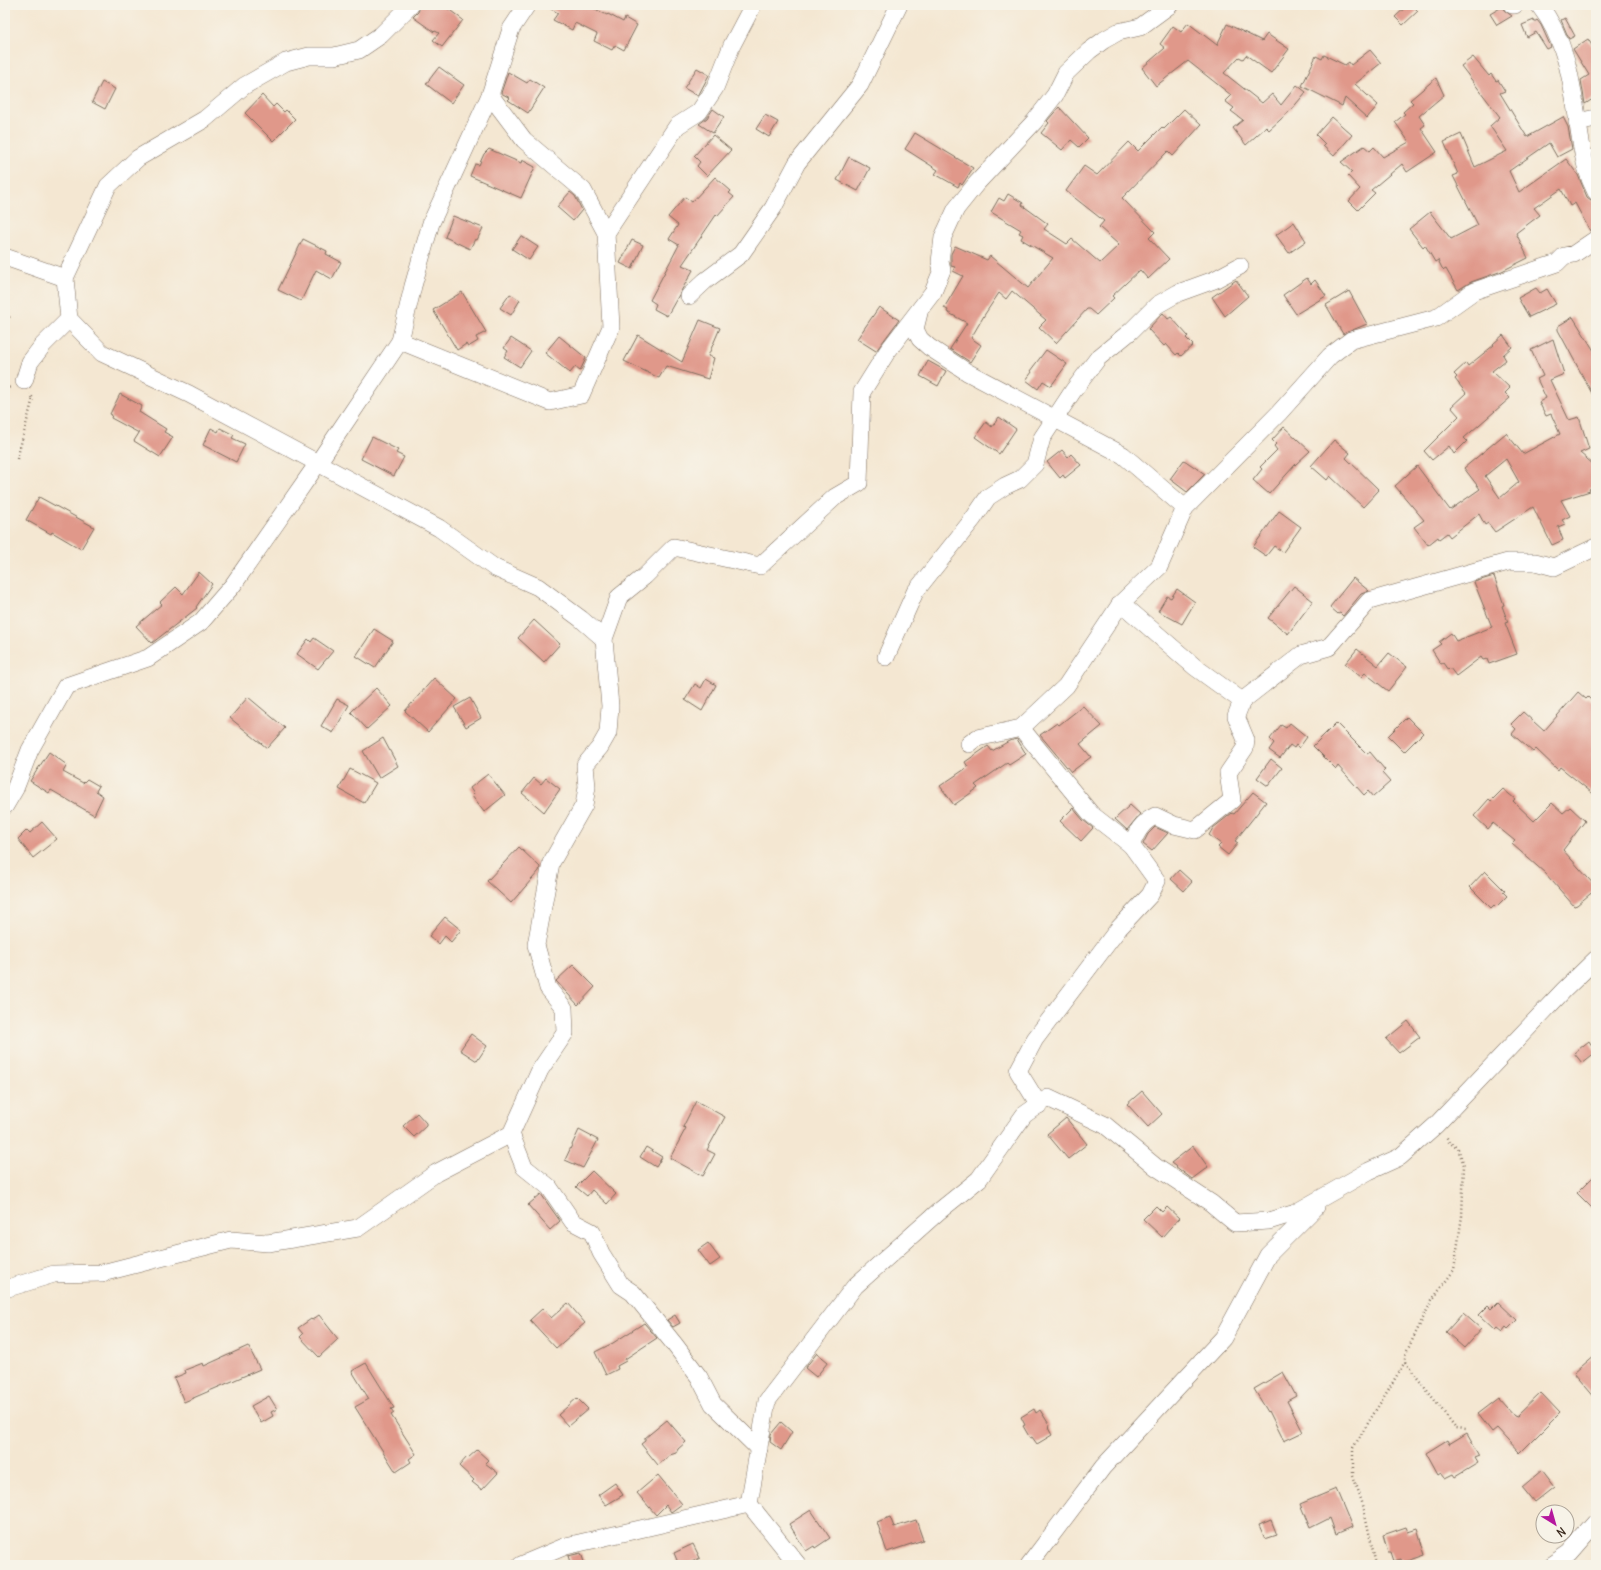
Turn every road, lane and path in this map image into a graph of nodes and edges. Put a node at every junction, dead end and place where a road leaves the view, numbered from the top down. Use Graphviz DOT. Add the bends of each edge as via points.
graph roads {
  1 [pos="411,5"];
  2 [pos="527,5"];
  3 [pos="753,5"];
  4 [pos="899,5"];
  5 [pos="1170,5"];
  6 [pos="1539,5"];
  7 [pos="490,95"];
  8 [pos="1596,118"];
  9 [pos="1577,122"];
  10 [pos="1596,192"];
  11 [pos="606,233"];
  12 [pos="1596,239"];
  13 [pos="5,257"];
  14 [pos="1240,266"];
  15 [pos="65,278"];
  16 [pos="689,296"];
  17 [pos="919,312"];
  18 [pos="11,314"];
  19 [pos="69,319"];
  20 [pos="5,324"];
  21 [pos="400,342"];
  22 [pos="24,381"];
  23 [pos="5,389"];
  24 [pos="1054,419"];
  25 [pos="17,459"];
  26 [pos="318,463"];
  27 [pos="1184,508"];
  28 [pos="1596,546"];
  29 [pos="1121,602"];
  30 [pos="604,639"];
  31 [pos="886,657"];
  32 [pos="1242,701"];
  33 [pos="1021,728"];
  34 [pos="969,744"];
  35 [pos="5,806"];
  36 [pos="1130,845"];
  37 [pos="1596,959"];
  38 [pos="1039,1105"];
  39 [pos="1436,1125"];
  40 [pos="511,1134"];
  41 [pos="1330,1193"];
  42 [pos="5,1289"];
  43 [pos="1405,1362"];
  44 [pos="1466,1429"];
  45 [pos="759,1448"];
  46 [pos="749,1504"];
  47 [pos="1596,1523"];
  48 [pos="521,1565"];
  49 [pos="798,1565"];
  50 [pos="1030,1565"];
  51 [pos="1376,1565"];
  52 [pos="1552,1565"];
  1 -- 15 [label="street" via="381,35 358,50 334,56 309,56 286,62 244,86 205,119 138,158 108,186"];
  2 -- 7 [label="street" via="511,29"];
  3 -- 11 [label="street" via="732,45 715,88 699,112 677,126"];
  4 -- 16 [label="street" via="860,85 797,163 773,208 740,254"];
  5 -- 17 [label="street" via="1140,27 1118,32 1104,40 1066,73 1055,95 1034,122 956,209 943,237 940,262 942,270 934,292"];
  6 -- 9 [label="street" via="1548,17 1566,57"];
  7 -- 11 [label="street" via="524,140 583,190"];
  7 -- 21 [label="street" via="431,223"];
  8 -- 9 [label="street"];
  9 -- 10 [label="street" via="1586,170"];
  11 -- 21 [label="street" via="610,327 581,395 550,402"];
  12 -- 27 [label="street" via="1574,254 1564,256 1557,263 1474,291 1436,318 1352,340 1330,356 1279,413"];
  13 -- 15 [label="street"];
  14 -- 24 [label="street" via="1157,305 1098,358"];
  15 -- 19 [label="street"];
  17 -- 24 [label="street" via="915,329 920,339 929,347 967,372"];
  17 -- 30 [label="street" via="887,352 862,392 859,483 835,497 760,566 674,546 645,576 619,597"];
  18 -- 20 [label="path"];
  19 -- 22 [label="street" via="30,362"];
  19 -- 26 [label="street" via="102,353 189,394"];
  21 -- 26 [label="street"];
  22 -- 23 [label="path"];
  22 -- 25 [label="path" via="33,398"];
  24 -- 27 [label="street" via="1123,455"];
  24 -- 31 [label="street" via="1042,438 1035,464 1020,479 988,497 915,592"];
  26 -- 30 [label="street" via="439,528 495,568 538,587 582,619"];
  26 -- 35 [label="street" via="233,585 201,622 148,658 66,686 30,750 16,789"];
  27 -- 29 [label="street" via="1159,567"];
  28 -- 32 [label="street" via="1554,567 1535,562 1508,562 1369,601 1329,647 1301,655"];
  29 -- 32 [label="street" via="1195,667"];
  29 -- 33 [label="street" via="1066,686"];
  30 -- 40 [label="street" via="610,706 608,732 600,747 585,765 587,787 584,805 551,863 536,945 548,988 564,1008 565,1033 540,1070"];
  32 -- 36 [label="street" via="1236,716 1246,740 1245,748 1228,773 1232,800 1195,830 1174,825 1155,816 1146,820 1139,828"];
  33 -- 34 [label="street" via="977,738"];
  33 -- 36 [label="street" via="1091,814"];
  36 -- 38 [label="street" via="1157,881 1150,895 1119,928 1036,1039 1018,1071"];
  37 -- 39 [label="street"];
  38 -- 41 [label="street" via="1048,1098 1105,1125 1156,1167 1211,1203 1236,1223 1269,1221 1295,1213"];
  38 -- 45 [label="street" via="1024,1115 979,1179 855,1286 767,1402"];
  39 -- 41 [label="street" via="1400,1157"];
  39 -- 43 [label="path" via="1458,1149 1464,1165 1462,1216 1454,1270 1429,1306 1405,1355"];
  40 -- 42 [label="street" via="436,1173 358,1228 268,1243 231,1240 102,1273 54,1274"];
  40 -- 45 [label="street" via="524,1167 549,1187 573,1222 592,1232 601,1253 621,1285 633,1293 675,1345 699,1377 713,1404"];
  41 -- 50 [label="street" via="1268,1255 1223,1338 1103,1467"];
  43 -- 44 [label="path" via="1456,1428"];
  43 -- 51 [label="path" via="1353,1448 1353,1475 1363,1505"];
  45 -- 46 [label="street"];
  46 -- 48 [label="street" via="566,1546"];
  46 -- 49 [label="street"];
  47 -- 52 [label="street" via="1570,1553"];
}
